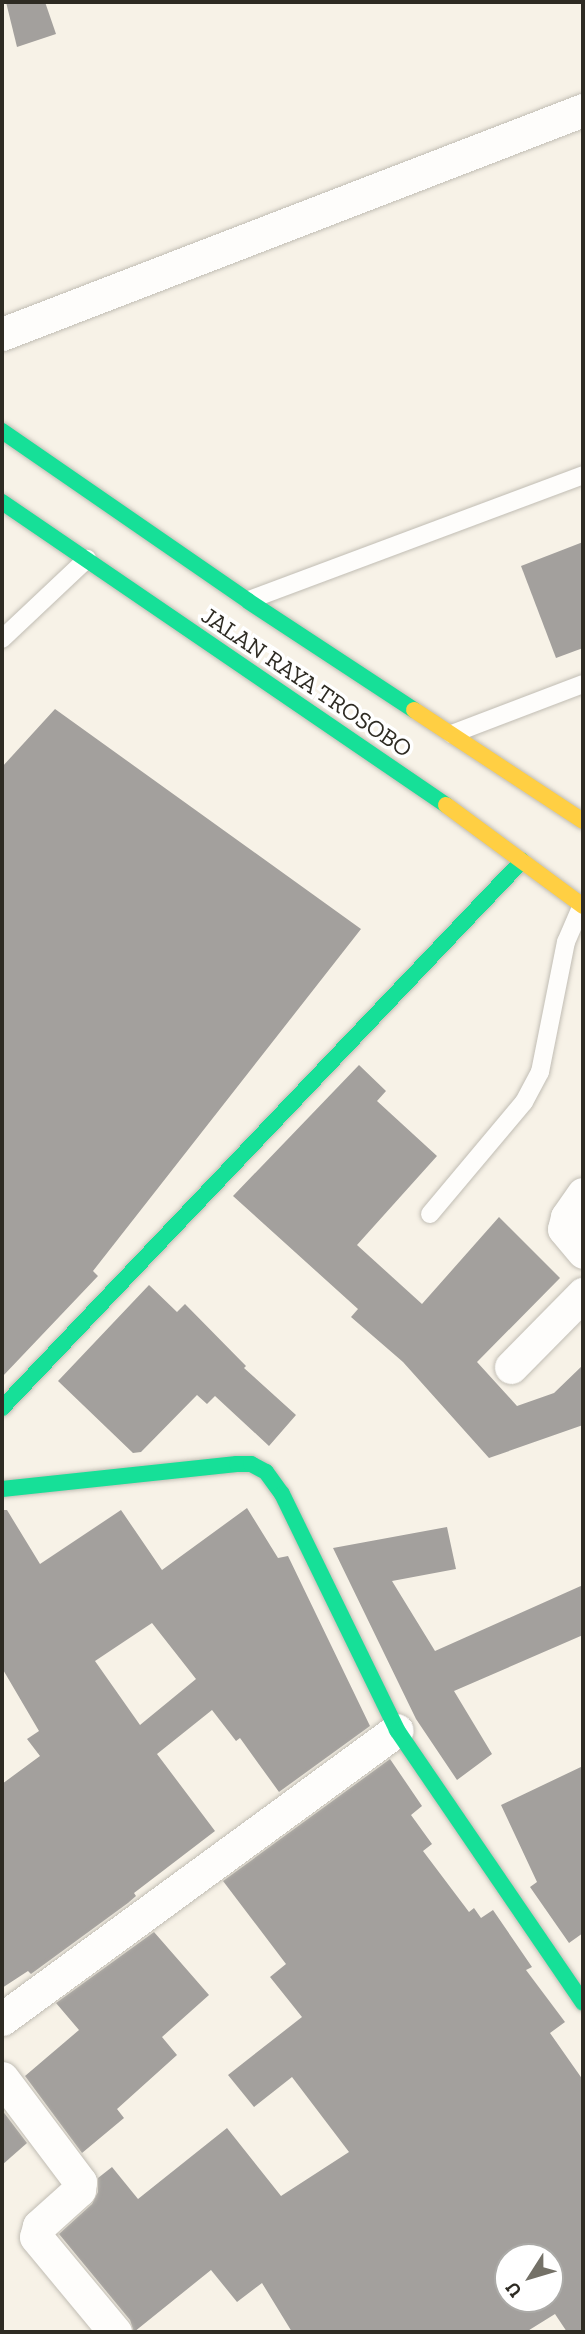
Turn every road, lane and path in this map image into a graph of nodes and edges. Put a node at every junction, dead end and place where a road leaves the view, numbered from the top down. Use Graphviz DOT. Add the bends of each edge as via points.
graph roads {
  1 [pos="583,110"];
  2 [pos="2,334"];
  3 [pos="2,431"];
  4 [pos="583,475"];
  5 [pos="2,502"];
  6 [pos="87,559"];
  7 [pos="248,601"];
  8 [pos="2,639"];
  9 [pos="583,684"];
  10 [pos="450,735"];
  11 [pos="583,821"];
  12 [pos="522,861"];
  13 [pos="583,905"];
  14 [pos="583,1194"];
  15 [pos="430,1214"];
  16 [pos="583,1252"];
  17 [pos="583,1294"];
  18 [pos="511,1367"];
  19 [pos="2,1408"];
  20 [pos="2,1489"];
  21 [pos="397,1730"];
  22 [pos="583,2004"];
  23 [pos="2,2019"];
  24 [pos="2,2078"];
  25 [pos="115,2332"];
  1 -- 2 [label="street"];
  3 -- 7 [label="main road, JALAN RAYA TROSOBO"];
  4 -- 7 [label="lane"];
  5 -- 6 [label="main road, JALAN RAYA TROSOBO"];
  6 -- 8 [label="lane"];
  6 -- 12 [label="main road, JALAN RAYA TROSOBO"];
  7 -- 10 [label="main road, JALAN RAYA TROSOBO"];
  9 -- 10 [label="lane"];
  10 -- 11 [label="main road, JALAN RAYA TROSOBO"];
  12 -- 13 [label="main road, JALAN RAYA TROSOBO"];
  12 -- 19 [label="main road"];
  13 -- 15 [label="lane" via="566,942 540,1072 524,1102"];
  14 -- 16 [label="street" via="564,1229"];
  17 -- 18 [label="street"];
  20 -- 21 [label="main road" via="237,1464 259,1466 282,1494"];
  21 -- 22 [label="main road"];
  21 -- 23 [label="street"];
  24 -- 25 [label="street" via="80,2182 79,2190 40,2226 36,2237"];
}
